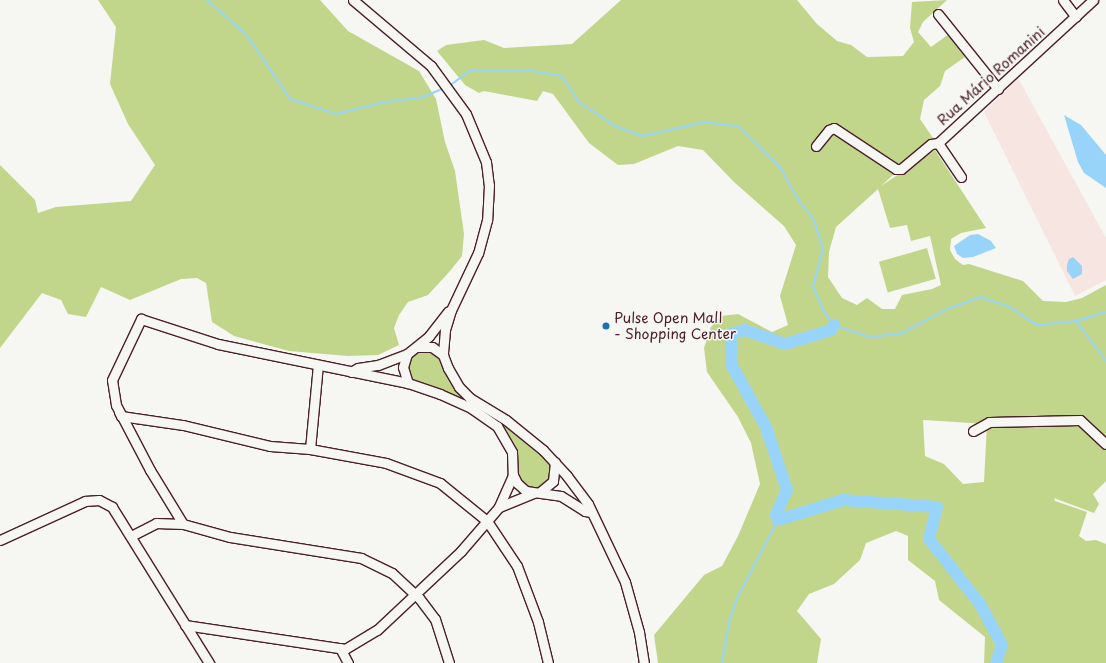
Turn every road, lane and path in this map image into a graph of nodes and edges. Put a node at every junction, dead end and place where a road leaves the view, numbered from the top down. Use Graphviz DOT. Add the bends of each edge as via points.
graph roads {
  1 [pos="353,0"];
  2 [pos="1063,0"];
  3 [pos="1093,0"];
  4 [pos="938,14"];
  5 [pos="1076,17"];
  6 [pos="998,89"];
  7 [pos="938,143"];
  8 [pos="816,146"];
  9 [pos="961,177"];
  10 [pos="451,310"];
  11 [pos="415,348"];
  12 [pos="407,354"];
  13 [pos="443,355"];
  14 [pos="318,365"];
  15 [pos="351,372"];
  16 [pos="408,384"];
  17 [pos="121,416"];
  18 [pos="973,431"];
  19 [pos="1106,444"];
  20 [pos="310,449"];
  21 [pos="555,462"];
  22 [pos="514,475"];
  23 [pos="536,493"];
  24 [pos="499,507"];
  25 [pos="591,512"];
  26 [pos="487,521"];
  27 [pos="183,524"];
  28 [pos="131,536"];
  29 [pos="0,540"];
  30 [pos="415,594"];
  31 [pos="185,625"];
  32 [pos="340,648"];
  33 [pos="209,663"];
  34 [pos="348,663"];
  35 [pos="449,663"];
  36 [pos="548,663"];
  37 [pos="644,663"];
  1 -- 10 [label="street" via="431,66 450,89 470,121 486,162 489,191 482,243"];
  2 -- 5 [label="street"];
  3 -- 5 [label="street, Rua Mário Romanini"];
  4 -- 6 [label="street"];
  5 -- 6 [label="street, Rua Mário Romanini"];
  6 -- 7 [label="street, Rua Mário Romanini"];
  7 -- 8 [label="street" via="931,144 901,169 896,169 834,128 829,130"];
  7 -- 9 [label="street, Rua Mário Romanini"];
  10 -- 11 [label="street"];
  10 -- 13 [label="street" via="444,336"];
  11 -- 12 [label="street"];
  11 -- 13 [label="street" via="432,347"];
  12 -- 15 [label="street"];
  12 -- 16 [label="street" via="403,367"];
  13 -- 21 [label="street" via="451,374 464,393 519,430"];
  14 -- 15 [label="street"];
  14 -- 17 [label="street" via="218,344 142,318 112,380 116,405"];
  14 -- 20 [label="street"];
  15 -- 16 [label="street"];
  16 -- 22 [label="street" via="456,401 491,420 510,445"];
  17 -- 20 [label="street" via="183,425 270,446"];
  17 -- 27 [label="street"];
  18 -- 19 [label="street" via="989,422 1080,420"];
  20 -- 26 [label="street" via="386,463 440,483"];
  21 -- 23 [label="street" via="553,481"];
  21 -- 25 [label="street" via="578,489"];
  22 -- 23 [label="street" via="520,486"];
  22 -- 24 [label="street"];
  23 -- 24 [label="street"];
  23 -- 25 [label="street" via="561,496"];
  24 -- 26 [label="street"];
  25 -- 37 [label="street" via="625,582"];
  26 -- 30 [label="street"];
  26 -- 36 [label="street" via="517,566 538,622"];
  27 -- 28 [label="street" via="156,523"];
  27 -- 30 [label="street" via="230,537 361,558 392,573"];
  28 -- 29 [label="street" via="112,507 99,500 85,501"];
  28 -- 31 [label="street"];
  30 -- 32 [label="street" via="377,630 345,649"];
  30 -- 35 [label="street" via="436,619"];
  31 -- 32 [label="street"];
  31 -- 33 [label="street"];
  32 -- 34 [label="street"];
}
